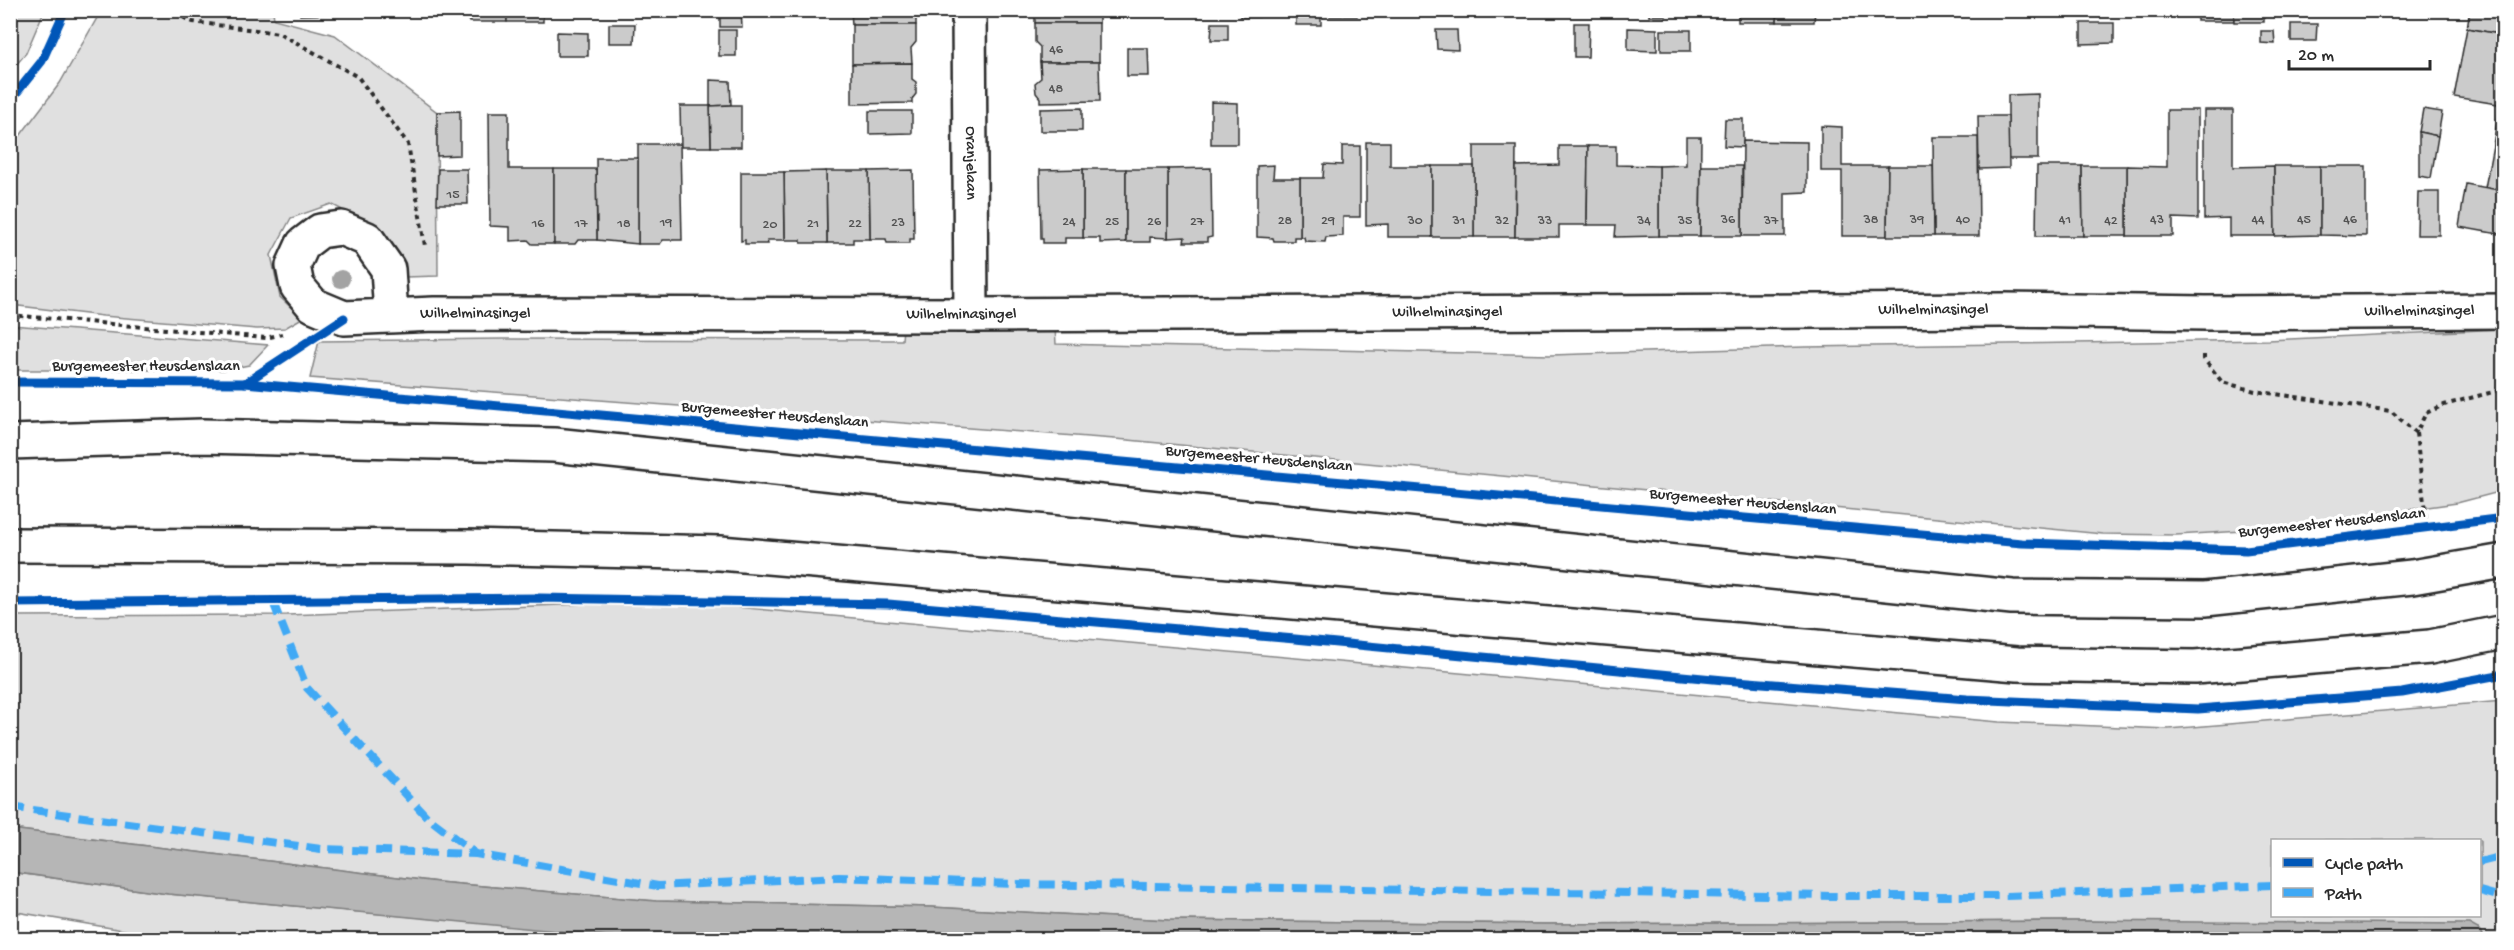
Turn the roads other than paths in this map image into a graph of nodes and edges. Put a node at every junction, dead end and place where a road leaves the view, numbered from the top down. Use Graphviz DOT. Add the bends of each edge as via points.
graph roads {
  1 [pos="969,10"];
  2 [pos="2504,311"];
  3 [pos="392,315"];
  4 [pos="971,315"];
  5 [pos="10,442"];
  6 [pos="10,545"];
  7 [pos="2504,561"];
  8 [pos="2504,632"];
  1 -- 4 [label="main road, Oranjelaan"];
  2 -- 4 [label="main road, Wilhelminasingel"];
  3 -- 3 [label="main road, Wilhelminasingel" via="344,318 313,305 297,286 294,267 303,244 320,231 341,228 368,239 388,269"];
  3 -- 4 [label="main road, Wilhelminasingel"];
  5 -- 7 [label="main road" via="202,436 554,445 2012,597 2205,599 2412,577"];
  6 -- 8 [label="main road" via="469,547 720,553 2017,664 2195,667 2430,647"];
}
